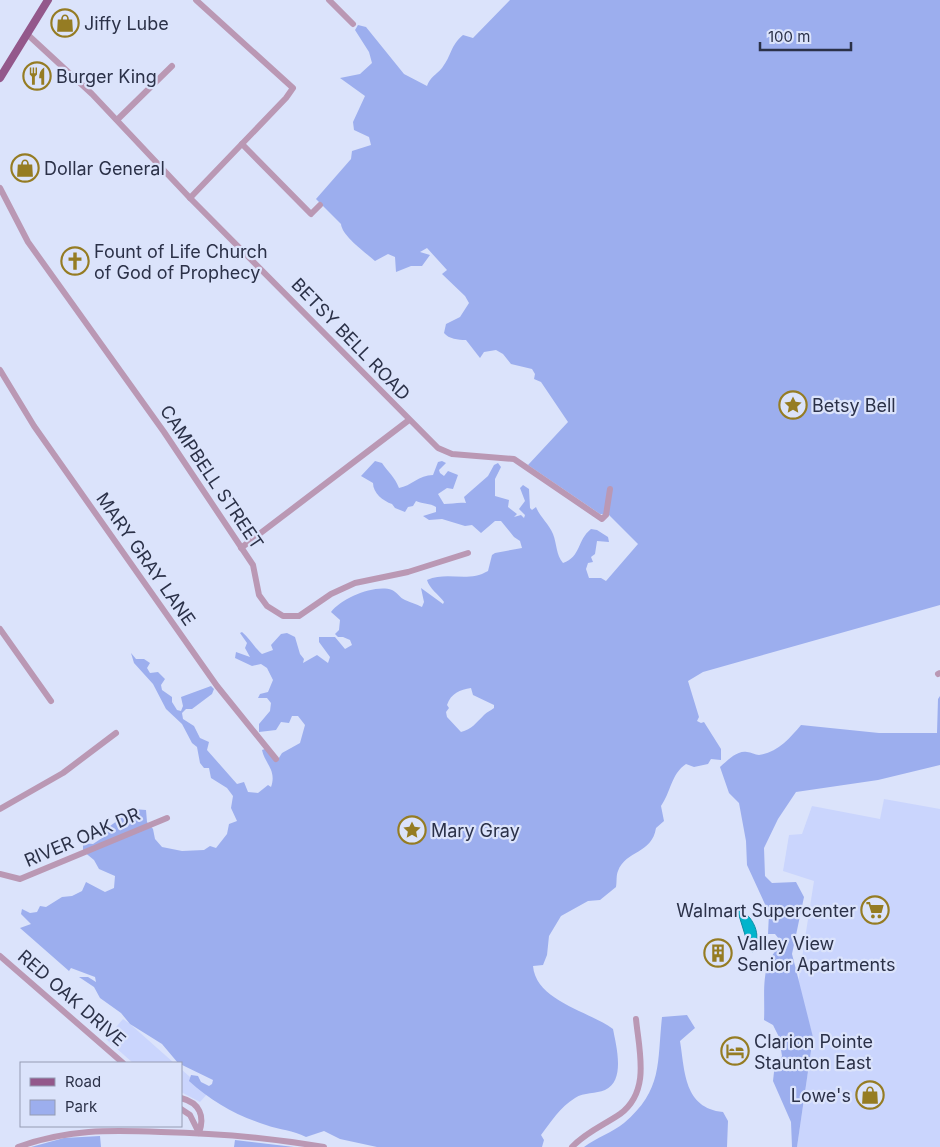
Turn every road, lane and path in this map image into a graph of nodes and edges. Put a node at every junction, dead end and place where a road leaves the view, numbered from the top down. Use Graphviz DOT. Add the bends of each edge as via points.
graph roads {
  1 [pos="48,0"];
  2 [pos="196,0"];
  3 [pos="329,0"];
  4 [pos="353,24"];
  5 [pos="27,34"];
  6 [pos="172,66"];
  7 [pos="0,78"];
  8 [pos="117,120"];
  9 [pos="242,144"];
  10 [pos="0,188"];
  11 [pos="190,198"];
  12 [pos="320,205"];
  13 [pos="0,370"];
  14 [pos="409,420"];
  15 [pos="610,489"];
  16 [pos="241,548"];
  17 [pos="468,553"];
  18 [pos="0,629"];
  19 [pos="51,701"];
  20 [pos="116,733"];
  21 [pos="276,759"];
  22 [pos="0,809"];
  23 [pos="167,818"];
  24 [pos="0,874"];
  25 [pos="0,956"];
  26 [pos="636,1019"];
  27 [pos="122,1062"];
  28 [pos="182,1098"];
  29 [pos="182,1110"];
  30 [pos="199,1133"];
  31 [pos="18,1147"];
  32 [pos="324,1147"];
  33 [pos="572,1147"];
  1 -- 5 [label="main road"];
  2 -- 9 [label="street" via="289,82 292,89"];
  3 -- 4 [label="street"];
  5 -- 7 [label="main road"];
  5 -- 8 [label="street, BETSY BELL ROAD"];
  6 -- 8 [label="street"];
  8 -- 11 [label="street, BETSY BELL ROAD"];
  9 -- 11 [label="street"];
  9 -- 12 [label="street" via="311,214"];
  10 -- 16 [label="street, CAMPBELL STREET" via="28,242 164,432"];
  11 -- 14 [label="street, BETSY BELL ROAD"];
  13 -- 21 [label="street, MARY GRAY LANE" via="34,426 212,679"];
  14 -- 15 [label="street, BETSY BELL ROAD" via="438,448 452,454 514,458 599,518 606,515"];
  14 -- 16 [label="street"];
  16 -- 17 [label="street, CAMPBELL STREET" via="255,569 263,603 276,613 289,616 305,613 355,582 408,572"];
  18 -- 19 [label="street"];
  20 -- 22 [label="street" via="63,773"];
  23 -- 24 [label="street, RIVER OAK DR" via="36,874 20,879"];
  25 -- 27 [label="street, RED OAK DRIVE"];
  26 -- 33 [label="street" via="641,1074 636,1095 620,1114 583,1136"];
  28 -- 30 [label="street" via="201,1112 203,1122"];
  29 -- 30 [label="street" via="190,1115"];
  30 -- 31 [label="street" via="82,1131"];
  30 -- 32 [label="street" via="258,1137"];
}
